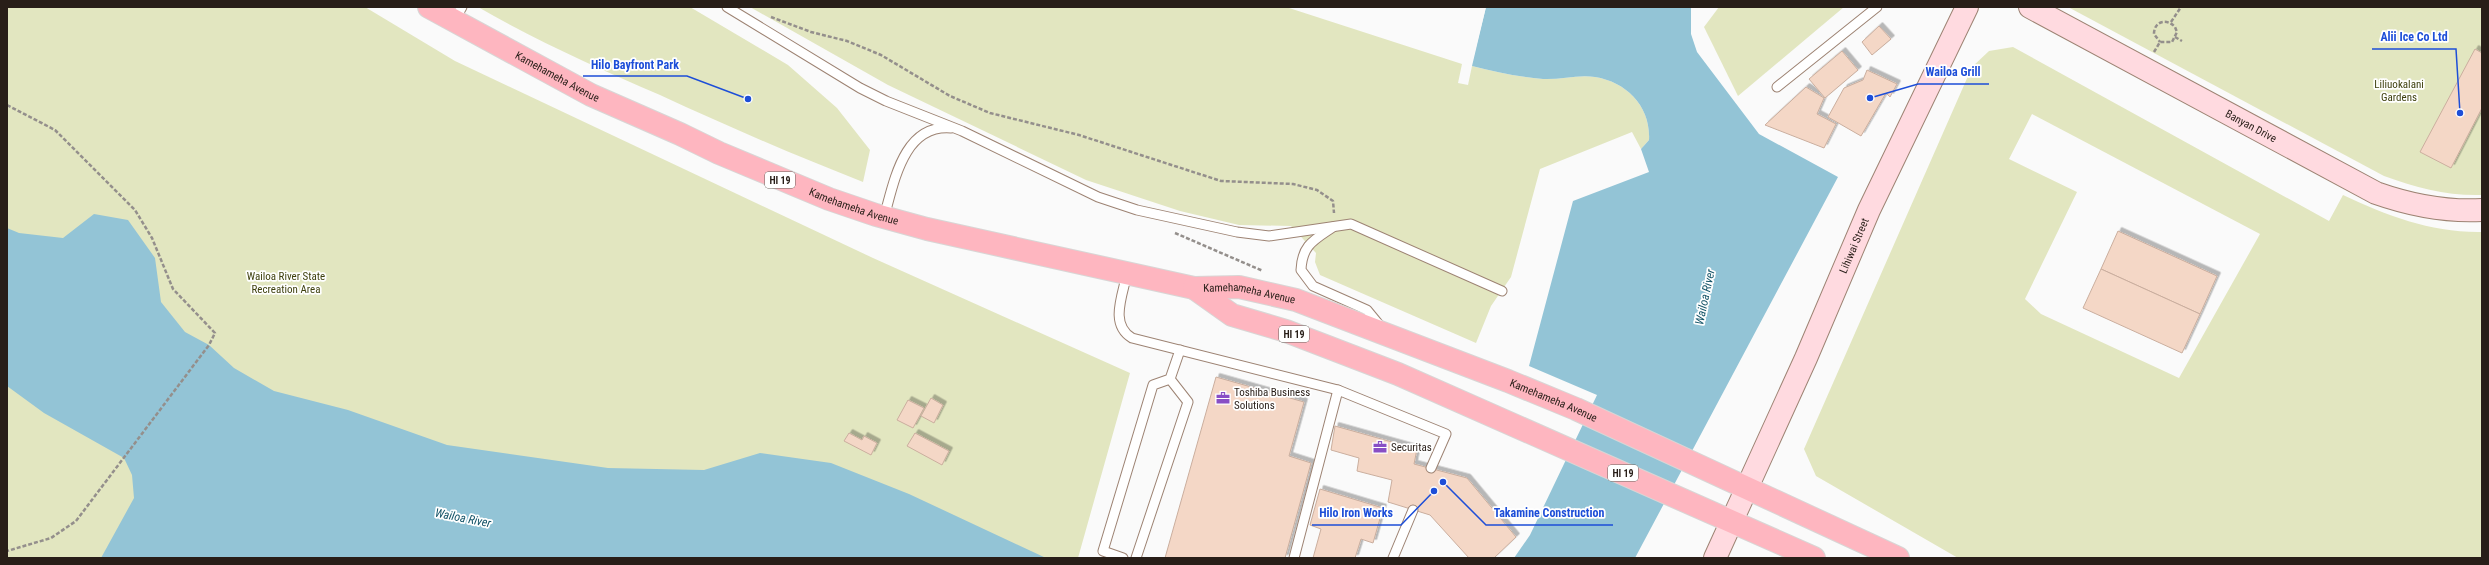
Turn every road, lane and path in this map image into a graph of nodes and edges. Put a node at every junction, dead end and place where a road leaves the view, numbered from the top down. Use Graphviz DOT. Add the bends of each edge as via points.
graph roads {
  1 [pos="429,7"];
  2 [pos="727,7"];
  3 [pos="1876,7"];
  4 [pos="1968,7"];
  5 [pos="2030,7"];
  6 [pos="2181,7"];
  7 [pos="458,14"];
  8 [pos="2171,22"];
  9 [pos="753,24"];
  10 [pos="2175,38"];
  11 [pos="2182,41"];
  12 [pos="2160,42"];
  13 [pos="2146,69"];
  14 [pos="1777,87"];
  15 [pos="7,105"];
  16 [pos="962,131"];
  17 [pos="2482,210"];
  18 [pos="884,217"];
  19 [pos="1336,225"];
  20 [pos="1174,232"];
  21 [pos="1266,272"];
  22 [pos="1127,273"];
  23 [pos="1194,288"];
  24 [pos="1502,291"];
  25 [pos="1390,337"];
  26 [pos="1180,350"];
  27 [pos="1170,379"];
  28 [pos="1338,390"];
  29 [pos="1431,468"];
  30 [pos="1748,487"];
  31 [pos="1413,510"];
  32 [pos="1733,522"];
  33 [pos="7,551"];
  34 [pos="1123,558"];
  35 [pos="1136,558"];
  36 [pos="1294,558"];
  37 [pos="1393,558"];
  38 [pos="1715,558"];
  39 [pos="1814,558"];
  40 [pos="1898,558"];
  1 -- 7 [label="main road, Kamehameha Avenue / HI 19"];
  2 -- 9 [label="lane"];
  3 -- 14 [label="lane"];
  4 -- 30 [label="street, Lihiwai Street" via="1869,210"];
  5 -- 13 [label="street, Banyan Drive"];
  6 -- 8 [label="path"];
  7 -- 18 [label="main road, Kamehameha Avenue / HI 19" via="591,95 719,154 829,199"];
  8 -- 10 [label="path" via="2175,27"];
  8 -- 12 [label="path" via="2164,21 2157,24 2154,29 2154,34"];
  9 -- 16 [label="lane" via="860,88"];
  9 -- 19 [label="path" via="760,13 811,32 847,41 881,55 950,96 990,113 1079,135 1221,181 1266,182 1317,190 1333,201"];
  10 -- 11 [label="path"];
  10 -- 12 [label="path" via="2172,42"];
  12 -- 13 [label="path"];
  13 -- 17 [label="street, Banyan Drive" via="2376,193 2435,208"];
  15 -- 33 [label="path" via="55,130 135,210 152,238 173,289 215,333 209,345 76,521 51,538"];
  16 -- 18 [label="lane" via="935,129 914,143 902,160"];
  16 -- 19 [label="lane" via="1098,197 1137,210 1238,232 1269,236"];
  18 -- 22 [label="main road, Kamehameha Avenue / HI 19"];
  19 -- 24 [label="lane" via="1351,224"];
  19 -- 25 [label="lane" via="1310,243 1301,256 1301,270 1313,286 1367,310"];
  20 -- 21 [label="path"];
  22 -- 23 [label="main road, Kamehameha Avenue / HI 19"];
  22 -- 26 [label="lane" via="1118,318 1120,326 1132,338"];
  23 -- 25 [label="main road, Kamehameha Avenue / HI 19" via="1239,287 1270,293 1296,300"];
  23 -- 32 [label="main road, Kamehameha Avenue / HI 19" via="1232,315 1286,331 1398,374"];
  25 -- 30 [label="main road, Kamehameha Avenue / HI 19" via="1576,409"];
  26 -- 27 [label="lane"];
  26 -- 28 [label="lane"];
  27 -- 34 [label="lane" via="1153,386 1103,551"];
  27 -- 35 [label="lane" via="1188,402"];
  28 -- 29 [label="lane" via="1446,434"];
  28 -- 36 [label="lane"];
  30 -- 32 [label="street, Lihiwai Street"];
  30 -- 40 [label="main road, Kamehameha Avenue / HI 19"];
  31 -- 37 [label="lane"];
  32 -- 38 [label="street, Lihiwai Street"];
  32 -- 39 [label="main road, Kamehameha Avenue / HI 19"];
}
